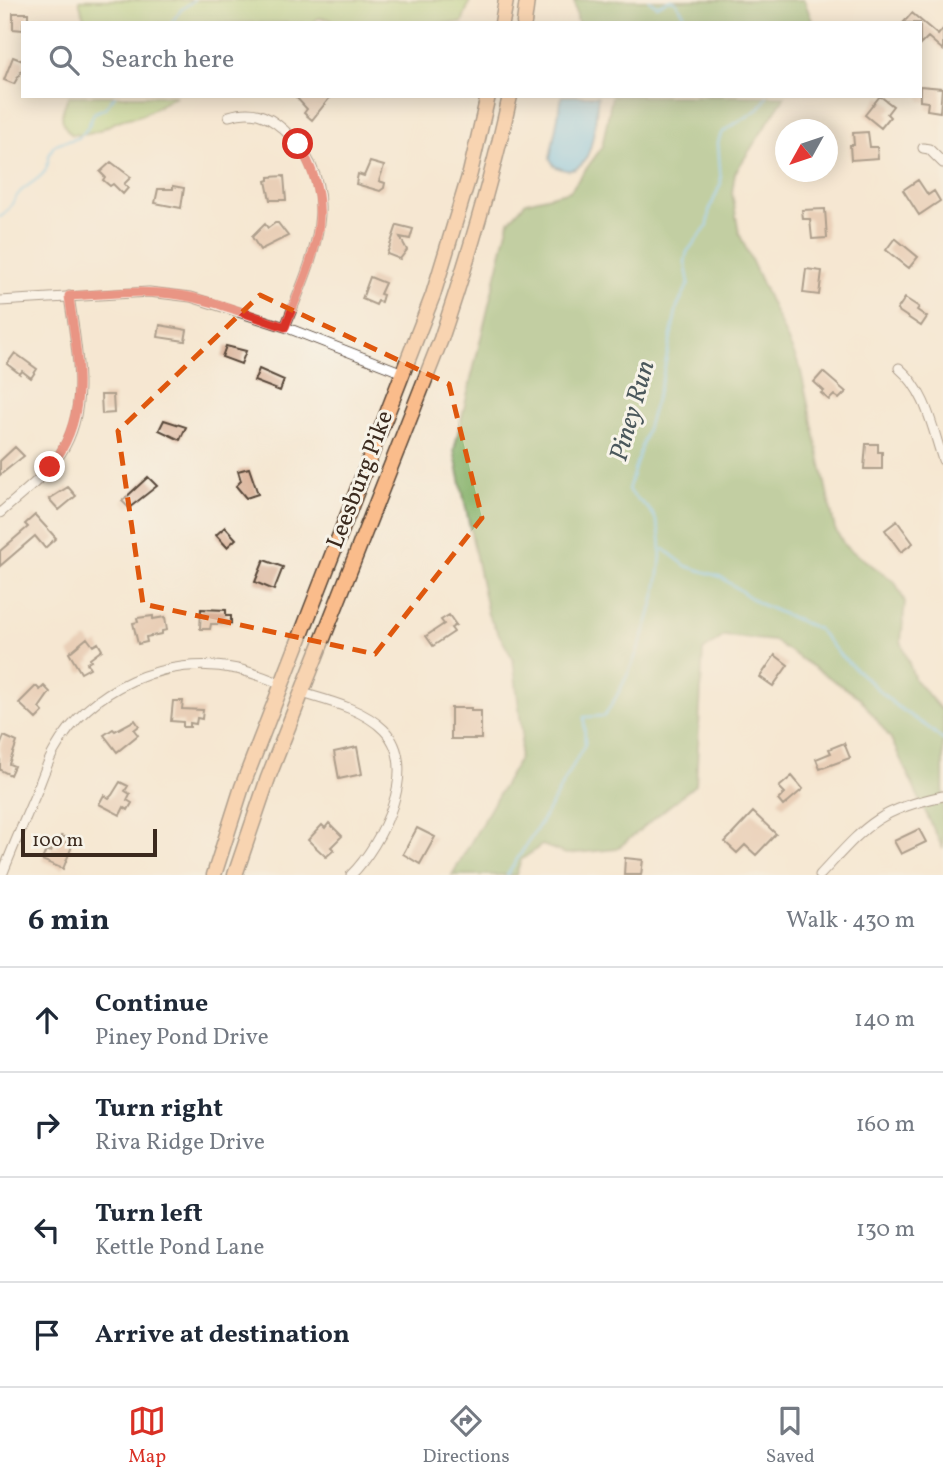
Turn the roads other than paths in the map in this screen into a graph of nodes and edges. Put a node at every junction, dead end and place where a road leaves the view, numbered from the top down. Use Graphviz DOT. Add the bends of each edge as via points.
graph roads {
  1 [pos="506,0"];
  2 [pos="527,0"];
  3 [pos="502,21"];
  4 [pos="524,21"];
  5 [pos="488,98"];
  6 [pos="510,98"];
  7 [pos="229,116"];
  8 [pos="923,148"];
  9 [pos="943,163"];
  10 [pos="69,296"];
  11 [pos="0,301"];
  12 [pos="285,327"];
  13 [pos="899,368"];
  14 [pos="403,373"];
  15 [pos="943,460"];
  16 [pos="0,513"];
  17 [pos="282,684"];
  18 [pos="302,693"];
  19 [pos="943,796"];
  20 [pos="256,808"];
  21 [pos="2,875"];
  22 [pos="214,875"];
  23 [pos="235,875"];
  24 [pos="351,875"];
  25 [pos="820,875"];
  1 -- 3 [label="highway"];
  2 -- 4 [label="highway"];
  5 -- 14 [label="highway, Leesburg Pike" via="444,264"];
  6 -- 18 [label="highway, Leesburg Pike" via="484,207 441,339"];
  7 -- 12 [label="street" via="258,113 275,121 298,144 318,186 319,235"];
  8 -- 9 [label="street"];
  10 -- 11 [label="street"];
  10 -- 12 [label="street" via="170,293"];
  10 -- 16 [label="street" via="79,396 74,426 50,467"];
  12 -- 14 [label="street"];
  13 -- 15 [label="street" via="920,393"];
  14 -- 17 [label="highway, Leesburg Pike"];
  17 -- 20 [label="highway" via="287,706 262,771"];
  17 -- 21 [label="street" via="238,669 197,665 149,674 106,695 76,720 52,753"];
  17 -- 22 [label="highway, Leesburg Pike"];
  18 -- 20 [label="highway, Leesburg Pike"];
  18 -- 24 [label="street" via="372,719 396,750 399,772 394,800 382,833"];
  19 -- 25 [label="street" via="906,804 875,820"];
  20 -- 23 [label="highway, Leesburg Pike"];
}
